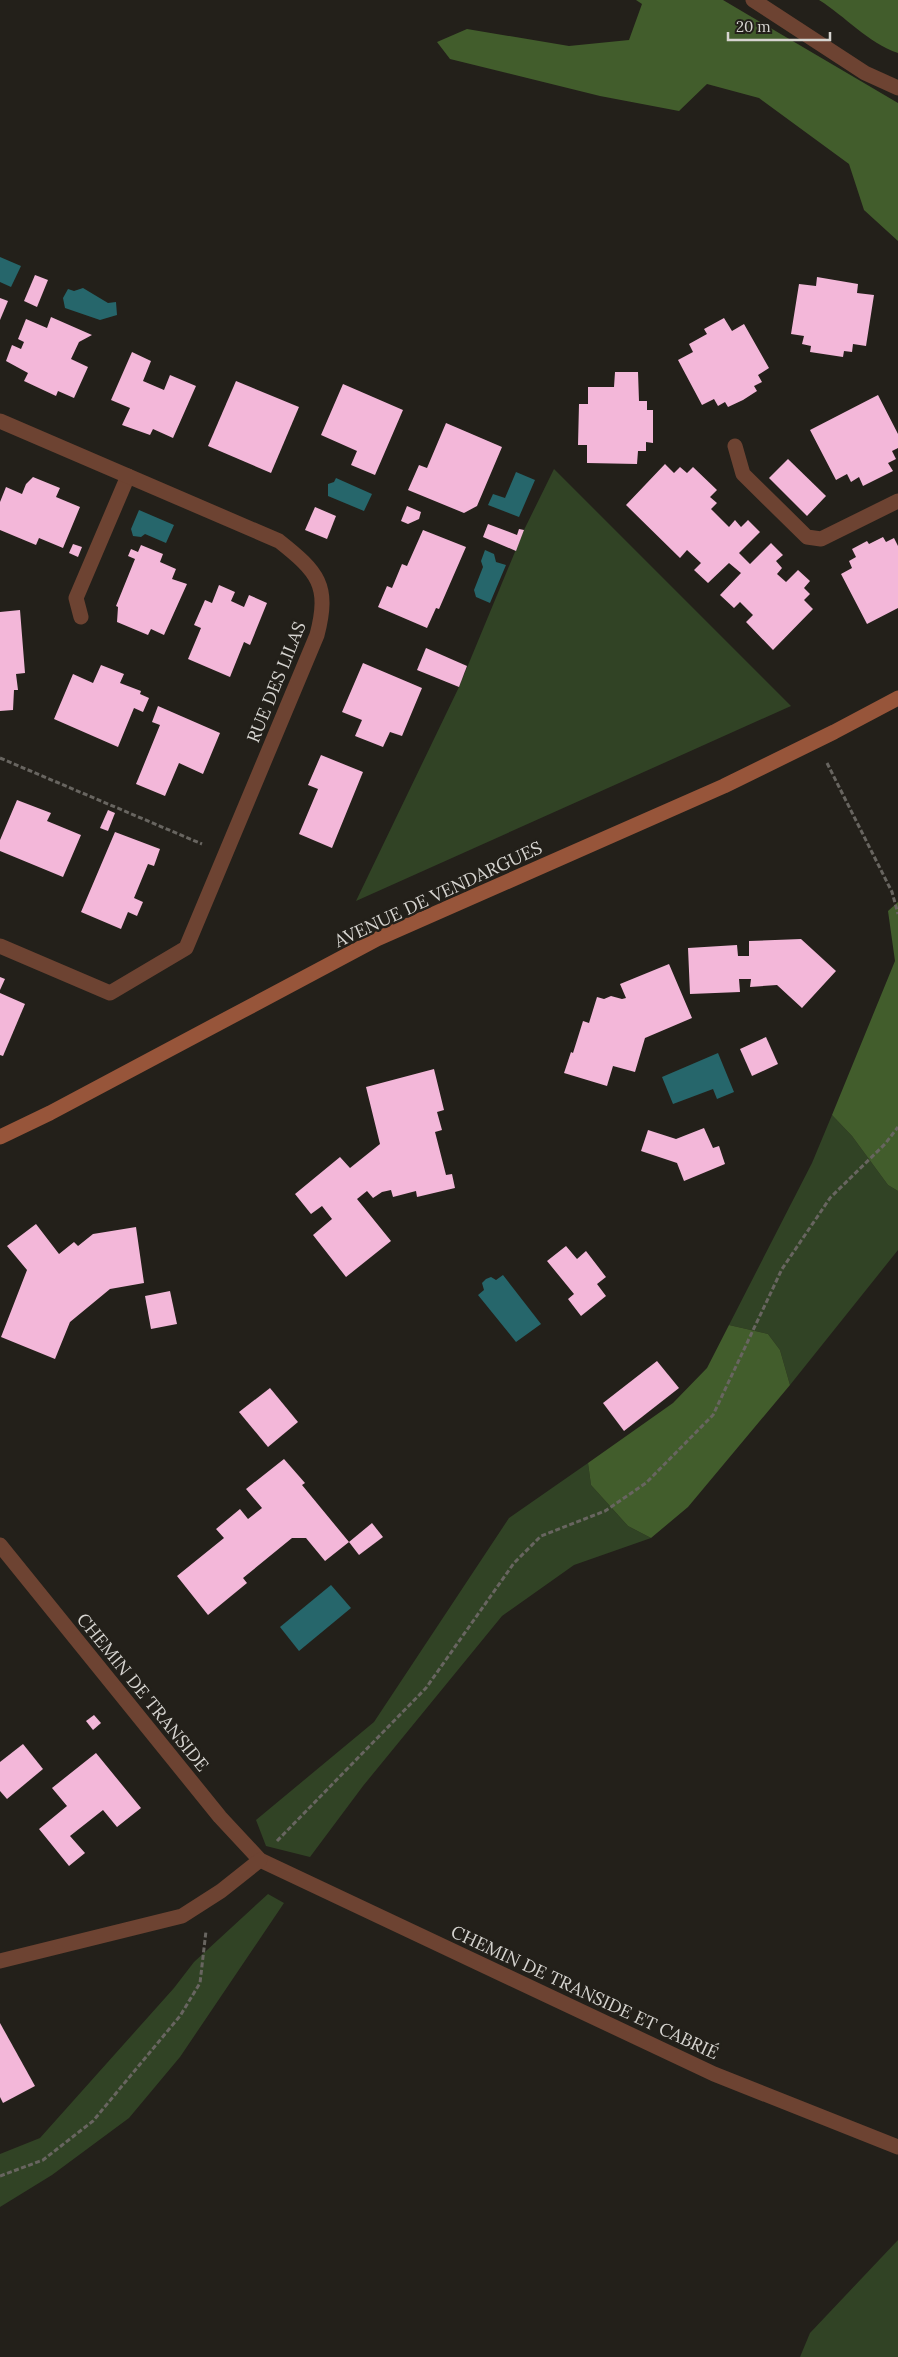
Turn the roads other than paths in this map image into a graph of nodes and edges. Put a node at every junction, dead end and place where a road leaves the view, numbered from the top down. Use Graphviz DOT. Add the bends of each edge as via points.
graph roads {
  1 [pos="753,0"];
  2 [pos="898,88"];
  3 [pos="0,421"];
  4 [pos="735,446"];
  5 [pos="128,476"];
  6 [pos="898,500"];
  7 [pos="81,617"];
  8 [pos="898,698"];
  9 [pos="0,946"];
  10 [pos="0,1137"];
  11 [pos="0,1545"];
  12 [pos="260,1860"];
  13 [pos="0,1961"];
  14 [pos="898,2147"];
  1 -- 2 [label="street" via="865,73"];
  3 -- 5 [label="street, RUE DES LILAS"];
  4 -- 6 [label="street" via="743,474 807,537 821,539"];
  5 -- 7 [label="street" via="76,598"];
  5 -- 9 [label="street, RUE DES LILAS" via="279,541 305,562 322,587 323,611 317,635 186,948 110,993"];
  8 -- 10 [label="street, AVENUE DE VENDARGUES" via="724,786 377,939"];
  11 -- 12 [label="street, CHEMIN DE TRANSIDE" via="220,1818"];
  12 -- 13 [label="street" via="182,1916"];
  12 -- 14 [label="street, CHEMIN DE TRANSIDE ET CABRIÉ" via="714,2074"];
}
